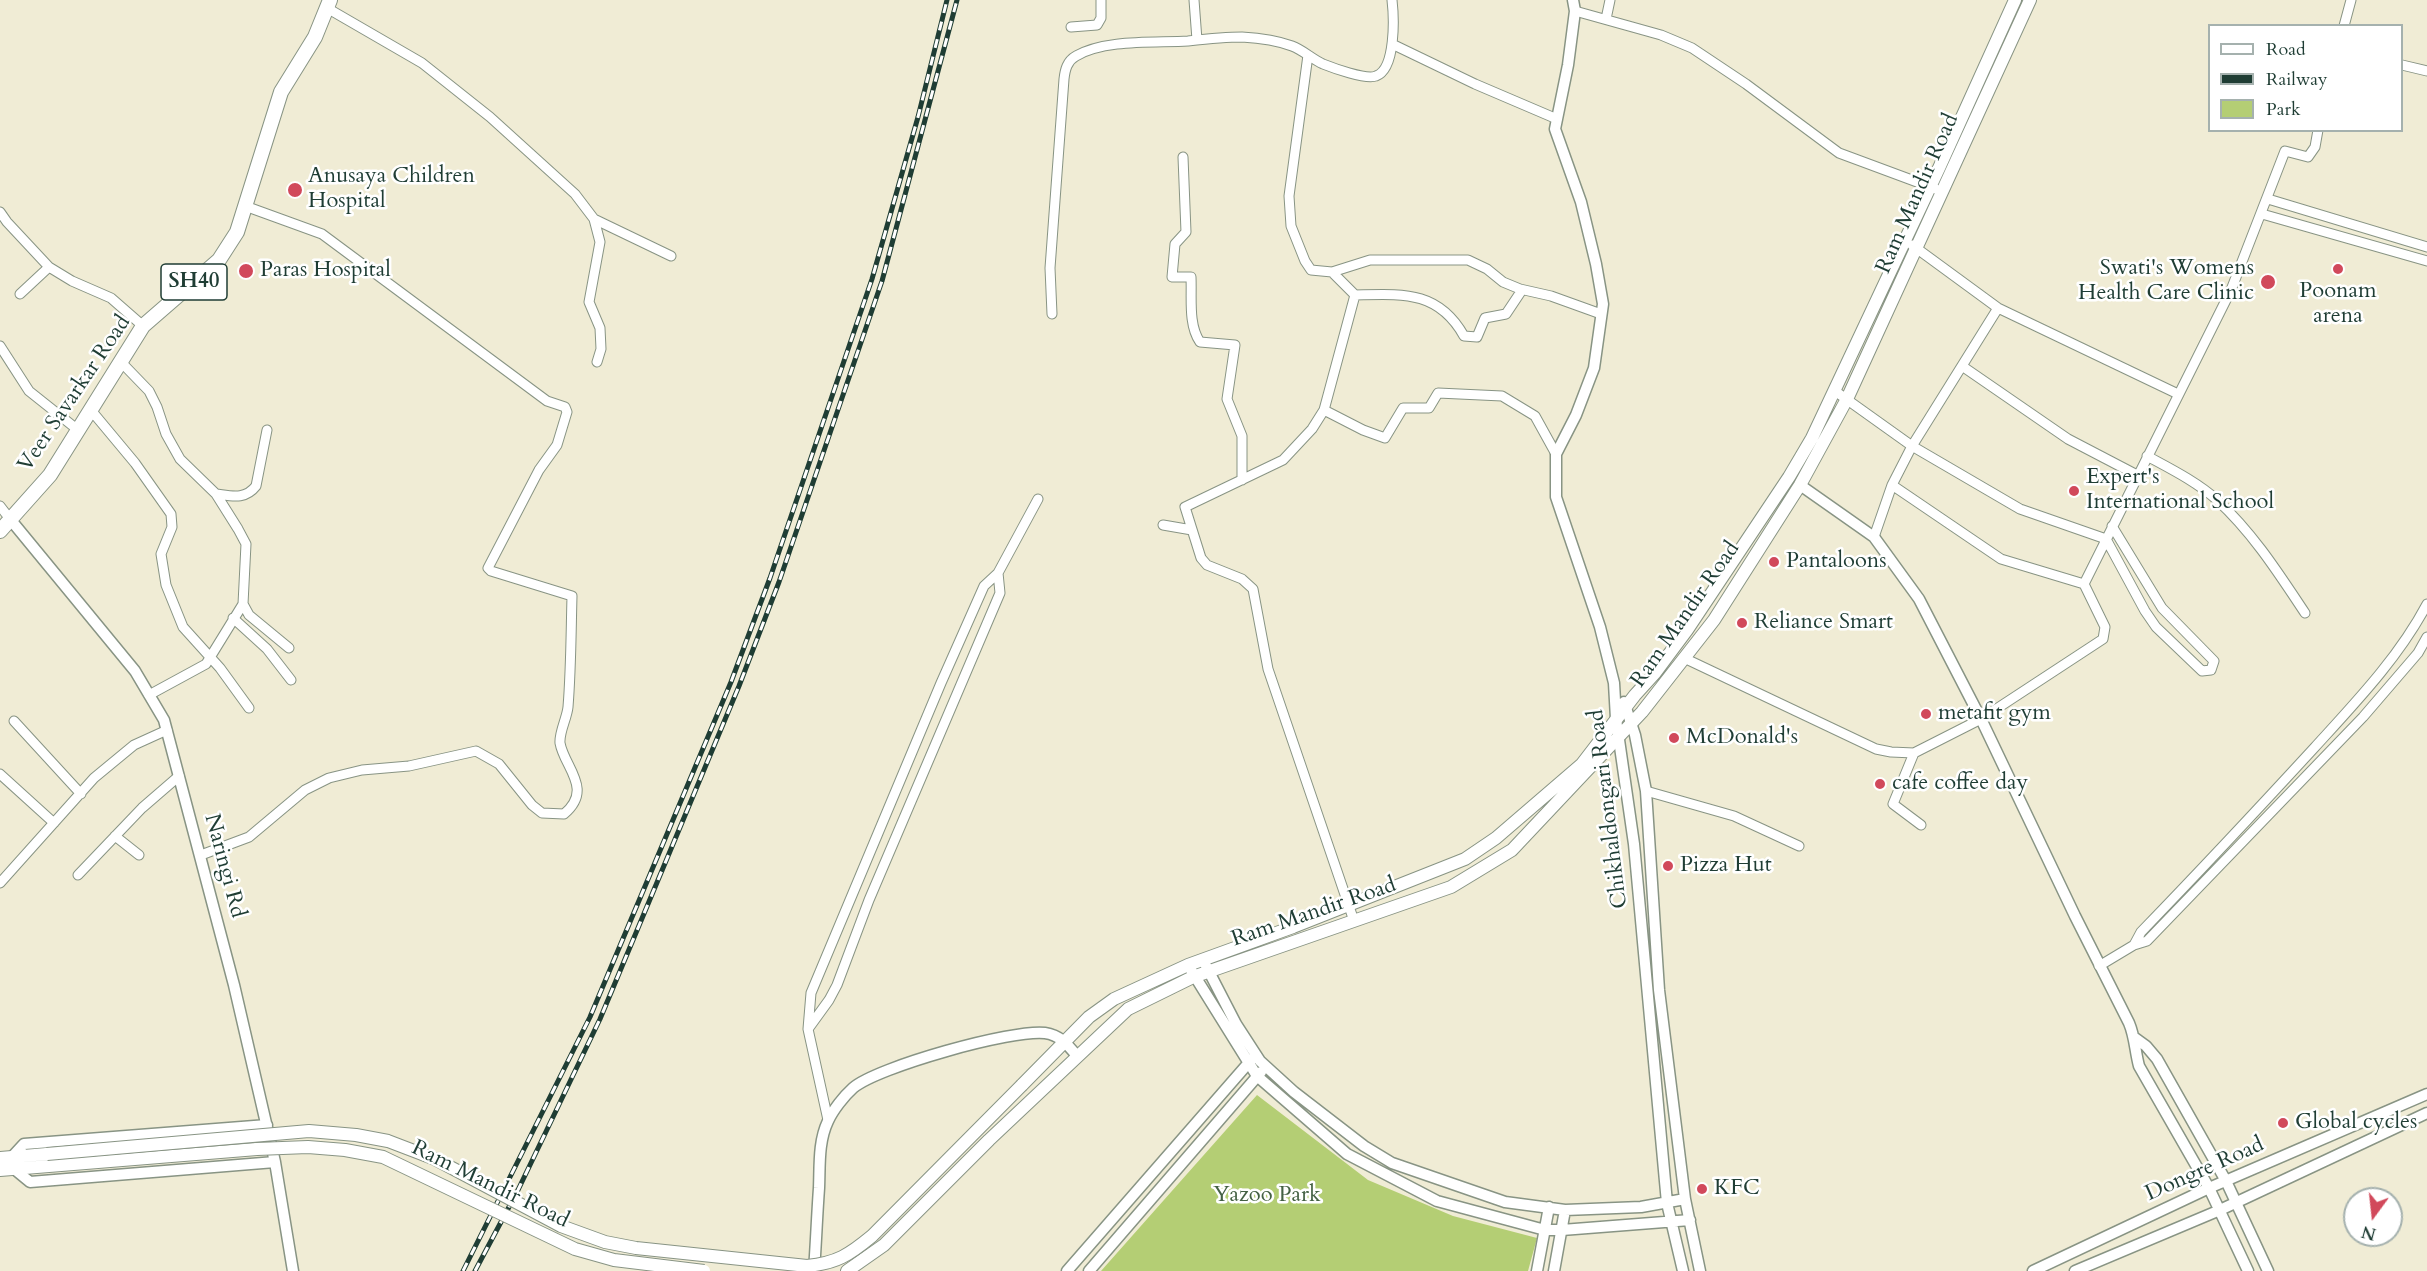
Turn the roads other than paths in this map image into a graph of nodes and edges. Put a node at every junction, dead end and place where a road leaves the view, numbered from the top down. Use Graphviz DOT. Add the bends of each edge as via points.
graph roads {
  1 [pos="1101,0"];
  2 [pos="1194,0"];
  3 [pos="1392,0"];
  4 [pos="1610,0"];
  5 [pos="2016,0"];
  6 [pos="2030,0"];
  7 [pos="2351,0"];
  8 [pos="328,4"];
  9 [pos="1574,6"];
  10 [pos="1606,19"];
  11 [pos="2345,24"];
  12 [pos="1071,27"];
  13 [pos="1197,40"];
  14 [pos="1392,44"];
  15 [pos="1308,55"];
  16 [pos="2403,66"];
  17 [pos="2427,71"];
  18 [pos="1557,119"];
  19 [pos="2318,132"];
  20 [pos="1184,157"];
  21 [pos="1936,188"];
  22 [pos="2268,199"];
  23 [pos="244,206"];
  24 [pos="0,212"];
  25 [pos="2262,214"];
  26 [pos="594,219"];
  27 [pos="1904,241"];
  28 [pos="2427,247"];
  29 [pos="1916,248"];
  30 [pos="671,256"];
  31 [pos="2427,261"];
  32 [pos="49,267"];
  33 [pos="1332,272"];
  34 [pos="1522,290"];
  35 [pos="20,294"];
  36 [pos="1355,295"];
  37 [pos="1998,308"];
  38 [pos="1052,314"];
  39 [pos="1601,314"];
  40 [pos="143,327"];
  41 [pos="0,346"];
  42 [pos="120,361"];
  43 [pos="597,362"];
  44 [pos="1962,366"];
  45 [pos="1835,391"];
  46 [pos="2178,394"];
  47 [pos="1847,399"];
  48 [pos="90,409"];
  49 [pos="1324,410"];
  50 [pos="78,430"];
  51 [pos="267,430"];
  52 [pos="1912,446"];
  53 [pos="1556,454"];
  54 [pos="2147,456"];
  55 [pos="2137,475"];
  56 [pos="1242,480"];
  57 [pos="1800,485"];
  58 [pos="1892,485"];
  59 [pos="216,494"];
  60 [pos="1038,499"];
  61 [pos="0,506"];
  62 [pos="10,519"];
  63 [pos="1163,525"];
  64 [pos="2112,526"];
  65 [pos="1192,530"];
  66 [pos="0,531"];
  67 [pos="1874,537"];
  68 [pos="2106,539"];
  69 [pos="998,573"];
  70 [pos="2084,584"];
  71 [pos="243,604"];
  72 [pos="2427,604"];
  73 [pos="2305,614"];
  74 [pos="233,618"];
  75 [pos="2427,637"];
  76 [pos="2192,638"];
  77 [pos="289,648"];
  78 [pos="2182,652"];
  79 [pos="210,657"];
  80 [pos="1684,658"];
  81 [pos="291,680"];
  82 [pos="1614,683"];
  83 [pos="149,695"];
  84 [pos="1626,706"];
  85 [pos="249,708"];
  86 [pos="1981,718"];
  87 [pos="1617,719"];
  88 [pos="14,722"];
  89 [pos="1631,723"];
  90 [pos="166,730"];
  91 [pos="1619,736"];
  92 [pos="2312,751"];
  93 [pos="1914,753"];
  94 [pos="909,762"];
  95 [pos="2321,762"];
  96 [pos="925,767"];
  97 [pos="0,774"];
  98 [pos="179,776"];
  99 [pos="1646,791"];
  100 [pos="81,794"];
  101 [pos="54,823"];
  102 [pos="1921,825"];
  103 [pos="115,836"];
  104 [pos="1799,846"];
  105 [pos="139,855"];
  106 [pos="201,855"];
  107 [pos="2198,873"];
  108 [pos="78,875"];
  109 [pos="2205,881"];
  110 [pos="0,883"];
  111 [pos="1348,905"];
  112 [pos="1354,921"];
  113 [pos="2134,945"];
  114 [pos="1206,966"];
  115 [pos="2099,966"];
  116 [pos="1191,971"];
  117 [pos="808,1029"];
  118 [pos="2135,1038"];
  119 [pos="1065,1041"];
  120 [pos="1077,1056"];
  121 [pos="1252,1059"];
  122 [pos="1266,1067"];
  123 [pos="1257,1076"];
  124 [pos="2427,1094"];
  125 [pos="2427,1113"];
  126 [pos="828,1120"];
  127 [pos="267,1125"];
  128 [pos="48,1160"];
  129 [pos="8,1161"];
  130 [pos="275,1162"];
  131 [pos="0,1170"];
  132 [pos="2226,1181"];
  133 [pos="2209,1188"];
  134 [pos="1685,1199"];
  135 [pos="2236,1202"];
  136 [pos="1667,1203"];
  137 [pos="1550,1207"];
  138 [pos="1565,1210"];
  139 [pos="2220,1210"];
  140 [pos="1690,1220"];
  141 [pos="1671,1223"];
  142 [pos="1545,1230"];
  143 [pos="1562,1230"];
  144 [pos="293,1271"];
  145 [pos="704,1271"];
  146 [pos="814,1271"];
  147 [pos="847,1271"];
  148 [pos="1067,1271"];
  149 [pos="1089,1271"];
  150 [pos="1537,1271"];
  151 [pos="1554,1271"];
  152 [pos="1683,1271"];
  153 [pos="1700,1271"];
  154 [pos="2033,1271"];
  155 [pos="2075,1271"];
  156 [pos="2248,1271"];
  157 [pos="2268,1271"];
  1 -- 12 [label="street" via="1097,25"];
  2 -- 13 [label="street"];
  3 -- 14 [label="street"];
  4 -- 10 [label="street"];
  5 -- 21 [label="main road"];
  6 -- 21 [label="main road, Ram Mandir Road"];
  7 -- 11 [label="street"];
  8 -- 23 [label="main road, Veer Savarkar Road / SH40" via="315,37 281,92"];
  8 -- 26 [label="street" via="422,63 490,117 575,194"];
  9 -- 10 [label="street"];
  9 -- 18 [label="street"];
  10 -- 21 [label="street" via="1692,48 1839,153"];
  13 -- 15 [label="street" via="1268,40 1293,46"];
  13 -- 38 [label="street" via="1106,46 1077,55 1068,63 1050,268"];
  14 -- 15 [label="street" via="1383,71 1377,76 1323,64"];
  14 -- 18 [label="street"];
  15 -- 33 [label="street" via="1289,196 1291,226 1311,270"];
  16 -- 17 [label="street"];
  18 -- 39 [label="street" via="1557,138 1581,202 1596,264"];
  19 -- 22 [label="street" via="2308,157 2285,151"];
  20 -- 56 [label="street" via="1186,232 1174,244 1172,278 1191,277 1193,321 1200,342 1235,345 1227,399 1242,436"];
  21 -- 27 [label="main road"];
  21 -- 29 [label="main road, Ram Mandir Road"];
  22 -- 25 [label="street"];
  22 -- 28 [label="street"];
  23 -- 40 [label="main road, Veer Savarkar Road / SH40" via="237,232 219,260"];
  23 -- 106 [label="street" via="322,234 547,401 565,407 557,445 539,470 488,568 572,596 568,710 560,741 576,777 576,795 572,808 564,814 542,813 499,764 476,751 329,778 306,790 249,837"];
  24 -- 32 [label="street"];
  25 -- 31 [label="street"];
  25 -- 46 [label="street" via="2231,290"];
  26 -- 30 [label="street"];
  26 -- 43 [label="street" via="600,242 589,302 600,328"];
  27 -- 29 [label="street"];
  27 -- 45 [label="main road"];
  29 -- 37 [label="street"];
  29 -- 47 [label="main road, Ram Mandir Road"];
  32 -- 35 [label="street"];
  32 -- 40 [label="street" via="111,298"];
  33 -- 34 [label="street" via="1371,260 1468,260"];
  33 -- 36 [label="street"];
  34 -- 36 [label="street" via="1506,314 1485,318 1477,337 1464,336 1454,319 1438,306 1402,294"];
  34 -- 39 [label="street"];
  36 -- 49 [label="street"];
  37 -- 44 [label="street"];
  37 -- 46 [label="street"];
  39 -- 53 [label="street" via="1594,368"];
  40 -- 42 [label="main road, Veer Savarkar Road / SH40"];
  41 -- 50 [label="street" via="29,391"];
  42 -- 48 [label="main road, Veer Savarkar Road / SH40"];
  42 -- 59 [label="street" via="149,391 180,459"];
  44 -- 52 [label="street"];
  44 -- 55 [label="street" via="2068,440"];
  45 -- 47 [label="street"];
  45 -- 84 [label="main road" via="1789,477 1687,630"];
  46 -- 54 [label="street"];
  47 -- 52 [label="street"];
  47 -- 57 [label="main road, Ram Mandir Road"];
  48 -- 50 [label="main road, Veer Savarkar Road / SH40"];
  48 -- 79 [label="street" via="171,514 172,527 161,554 166,585 183,627"];
  49 -- 53 [label="street" via="1385,438 1402,408 1429,408 1438,393 1502,396 1535,416"];
  49 -- 56 [label="street" via="1283,460"];
  50 -- 62 [label="main road, Veer Savarkar Road / SH40" via="50,475"];
  51 -- 59 [label="street" via="252,492 243,497"];
  52 -- 58 [label="street"];
  52 -- 68 [label="street" via="2020,509"];
  53 -- 82 [label="street" via="1556,497 1600,627"];
  54 -- 55 [label="street"];
  54 -- 73 [label="street" via="2216,499 2272,563"];
  55 -- 64 [label="street"];
  56 -- 65 [label="street" via="1185,507"];
  57 -- 67 [label="street"];
  57 -- 80 [label="main road, Ram Mandir Road" via="1714,620"];
  58 -- 67 [label="street"];
  58 -- 70 [label="street" via="2001,559"];
  59 -- 71 [label="street" via="246,544"];
  60 -- 69 [label="street"];
  61 -- 62 [label="street"];
  62 -- 66 [label="main road, Veer Savarkar Road / SH40"];
  62 -- 83 [label="street, Naringi Rd" via="135,670"];
  63 -- 65 [label="street"];
  64 -- 68 [label="street"];
  64 -- 76 [label="street" via="2162,608"];
  65 -- 111 [label="street" via="1207,565 1242,579 1253,589 1268,669"];
  67 -- 86 [label="street" via="1919,599"];
  68 -- 70 [label="street"];
  68 -- 78 [label="street" via="2145,611"];
  69 -- 94 [label="street" via="984,586"];
  69 -- 96 [label="street" via="1000,592"];
  70 -- 86 [label="street" via="2105,627 2103,639"];
  71 -- 74 [label="street"];
  71 -- 77 [label="street" via="249,615"];
  72 -- 92 [label="street" via="2415,627 2368,689"];
  74 -- 79 [label="street"];
  74 -- 81 [label="street" via="267,649"];
  75 -- 95 [label="street" via="2364,717"];
  76 -- 78 [label="street"];
  76 -- 78 [label="street" via="2214,661 2211,670 2202,671"];
  79 -- 83 [label="street" via="206,664"];
  79 -- 85 [label="street"];
  80 -- 89 [label="main road, Ram Mandir Road"];
  80 -- 93 [label="street" via="1876,749"];
  82 -- 84 [label="street, Chikhaldongari Road"];
  82 -- 87 [label="street, Chikhaldongari Road"];
  83 -- 90 [label="street, Naringi Rd"];
  84 -- 87 [label="main road"];
  84 -- 89 [label="street, Chikhaldongari Road"];
  86 -- 93 [label="street"];
  86 -- 115 [label="street"];
  87 -- 91 [label="street, Chikhaldongari Road"];
  87 -- 111 [label="main road" via="1582,764 1496,838 1465,859"];
  88 -- 100 [label="street"];
  89 -- 91 [label="main road, Ram Mandir Road"];
  89 -- 99 [label="street, Chikhaldongari Road"];
  90 -- 98 [label="street, Naringi Rd"];
  90 -- 100 [label="street" via="134,745"];
  91 -- 112 [label="main road, Ram Mandir Road" via="1512,850 1452,887"];
  91 -- 136 [label="street, Chikhaldongari Road" via="1634,844"];
  92 -- 95 [label="street"];
  92 -- 107 [label="street"];
  93 -- 102 [label="street" via="1893,804"];
  94 -- 96 [label="street"];
  94 -- 117 [label="street" via="811,993"];
  95 -- 109 [label="street"];
  96 -- 117 [label="street" via="837,985"];
  97 -- 101 [label="street"];
  98 -- 103 [label="street"];
  98 -- 106 [label="street, Naringi Rd"];
  99 -- 104 [label="street" via="1734,816"];
  99 -- 134 [label="street, Chikhaldongari Road" via="1659,990"];
  100 -- 101 [label="street"];
  101 -- 110 [label="street"];
  103 -- 105 [label="street"];
  103 -- 108 [label="street"];
  106 -- 127 [label="street, Naringi Rd"];
  107 -- 109 [label="street"];
  107 -- 113 [label="street"];
  109 -- 113 [label="street" via="2147,941"];
  111 -- 112 [label="street"];
  111 -- 114 [label="main road"];
  112 -- 114 [label="main road, Ram Mandir Road"];
  113 -- 115 [label="street"];
  114 -- 116 [label="main road"];
  114 -- 121 [label="street"];
  115 -- 118 [label="street"];
  116 -- 119 [label="main road" via="1114,999"];
  116 -- 120 [label="main road" via="1128,1009"];
  116 -- 121 [label="street"];
  117 -- 126 [label="street"];
  118 -- 132 [label="street" via="2157,1059"];
  118 -- 133 [label="street" via="2139,1066"];
  119 -- 120 [label="street"];
  119 -- 126 [label="street" via="1047,1033 1024,1032 916,1061 854,1088"];
  119 -- 128 [label="main road, bridge" via="872,1236 849,1255 807,1266 605,1242 561,1226 435,1159 388,1141 356,1135 309,1131"];
  120 -- 147 [label="main road" via="884,1245"];
  121 -- 122 [label="street"];
  121 -- 123 [label="street"];
  121 -- 148 [label="street"];
  122 -- 123 [label="street"];
  122 -- 137 [label="street" via="1364,1146 1392,1163 1505,1202"];
  123 -- 142 [label="street" via="1347,1154 1437,1201"];
  123 -- 149 [label="street"];
  124 -- 132 [label="street, Dongre Road"];
  125 -- 135 [label="street, Dongre Road"];
  126 -- 146 [label="street" via="821,1143"];
  127 -- 129 [label="street" via="24,1144"];
  127 -- 130 [label="street, Naringi Rd"];
  128 -- 129 [label="main road"];
  128 -- 145 [label="main road, Ram Mandir Road, bridge" via="308,1147 345,1150 383,1157 575,1249 614,1260"];
  129 -- 130 [label="street" via="30,1182"];
  129 -- 131 [label="main road"];
  130 -- 144 [label="street, Naringi Rd"];
  132 -- 133 [label="street, Dongre Road"];
  132 -- 135 [label="street"];
  133 -- 139 [label="street"];
  133 -- 154 [label="street, Dongre Road"];
  134 -- 136 [label="street"];
  134 -- 140 [label="street, Chikhaldongari Road"];
  135 -- 139 [label="street, Dongre Road"];
  135 -- 157 [label="street"];
  136 -- 138 [label="street"];
  136 -- 141 [label="street, Chikhaldongari Road"];
  137 -- 138 [label="street"];
  137 -- 142 [label="street"];
  138 -- 143 [label="street"];
  139 -- 155 [label="street, Dongre Road"];
  139 -- 156 [label="street"];
  140 -- 141 [label="street"];
  140 -- 153 [label="street, Chikhaldongari Road"];
  141 -- 143 [label="street"];
  141 -- 152 [label="street, Chikhaldongari Road"];
  142 -- 143 [label="street"];
  142 -- 150 [label="street"];
  143 -- 151 [label="street"];
}
